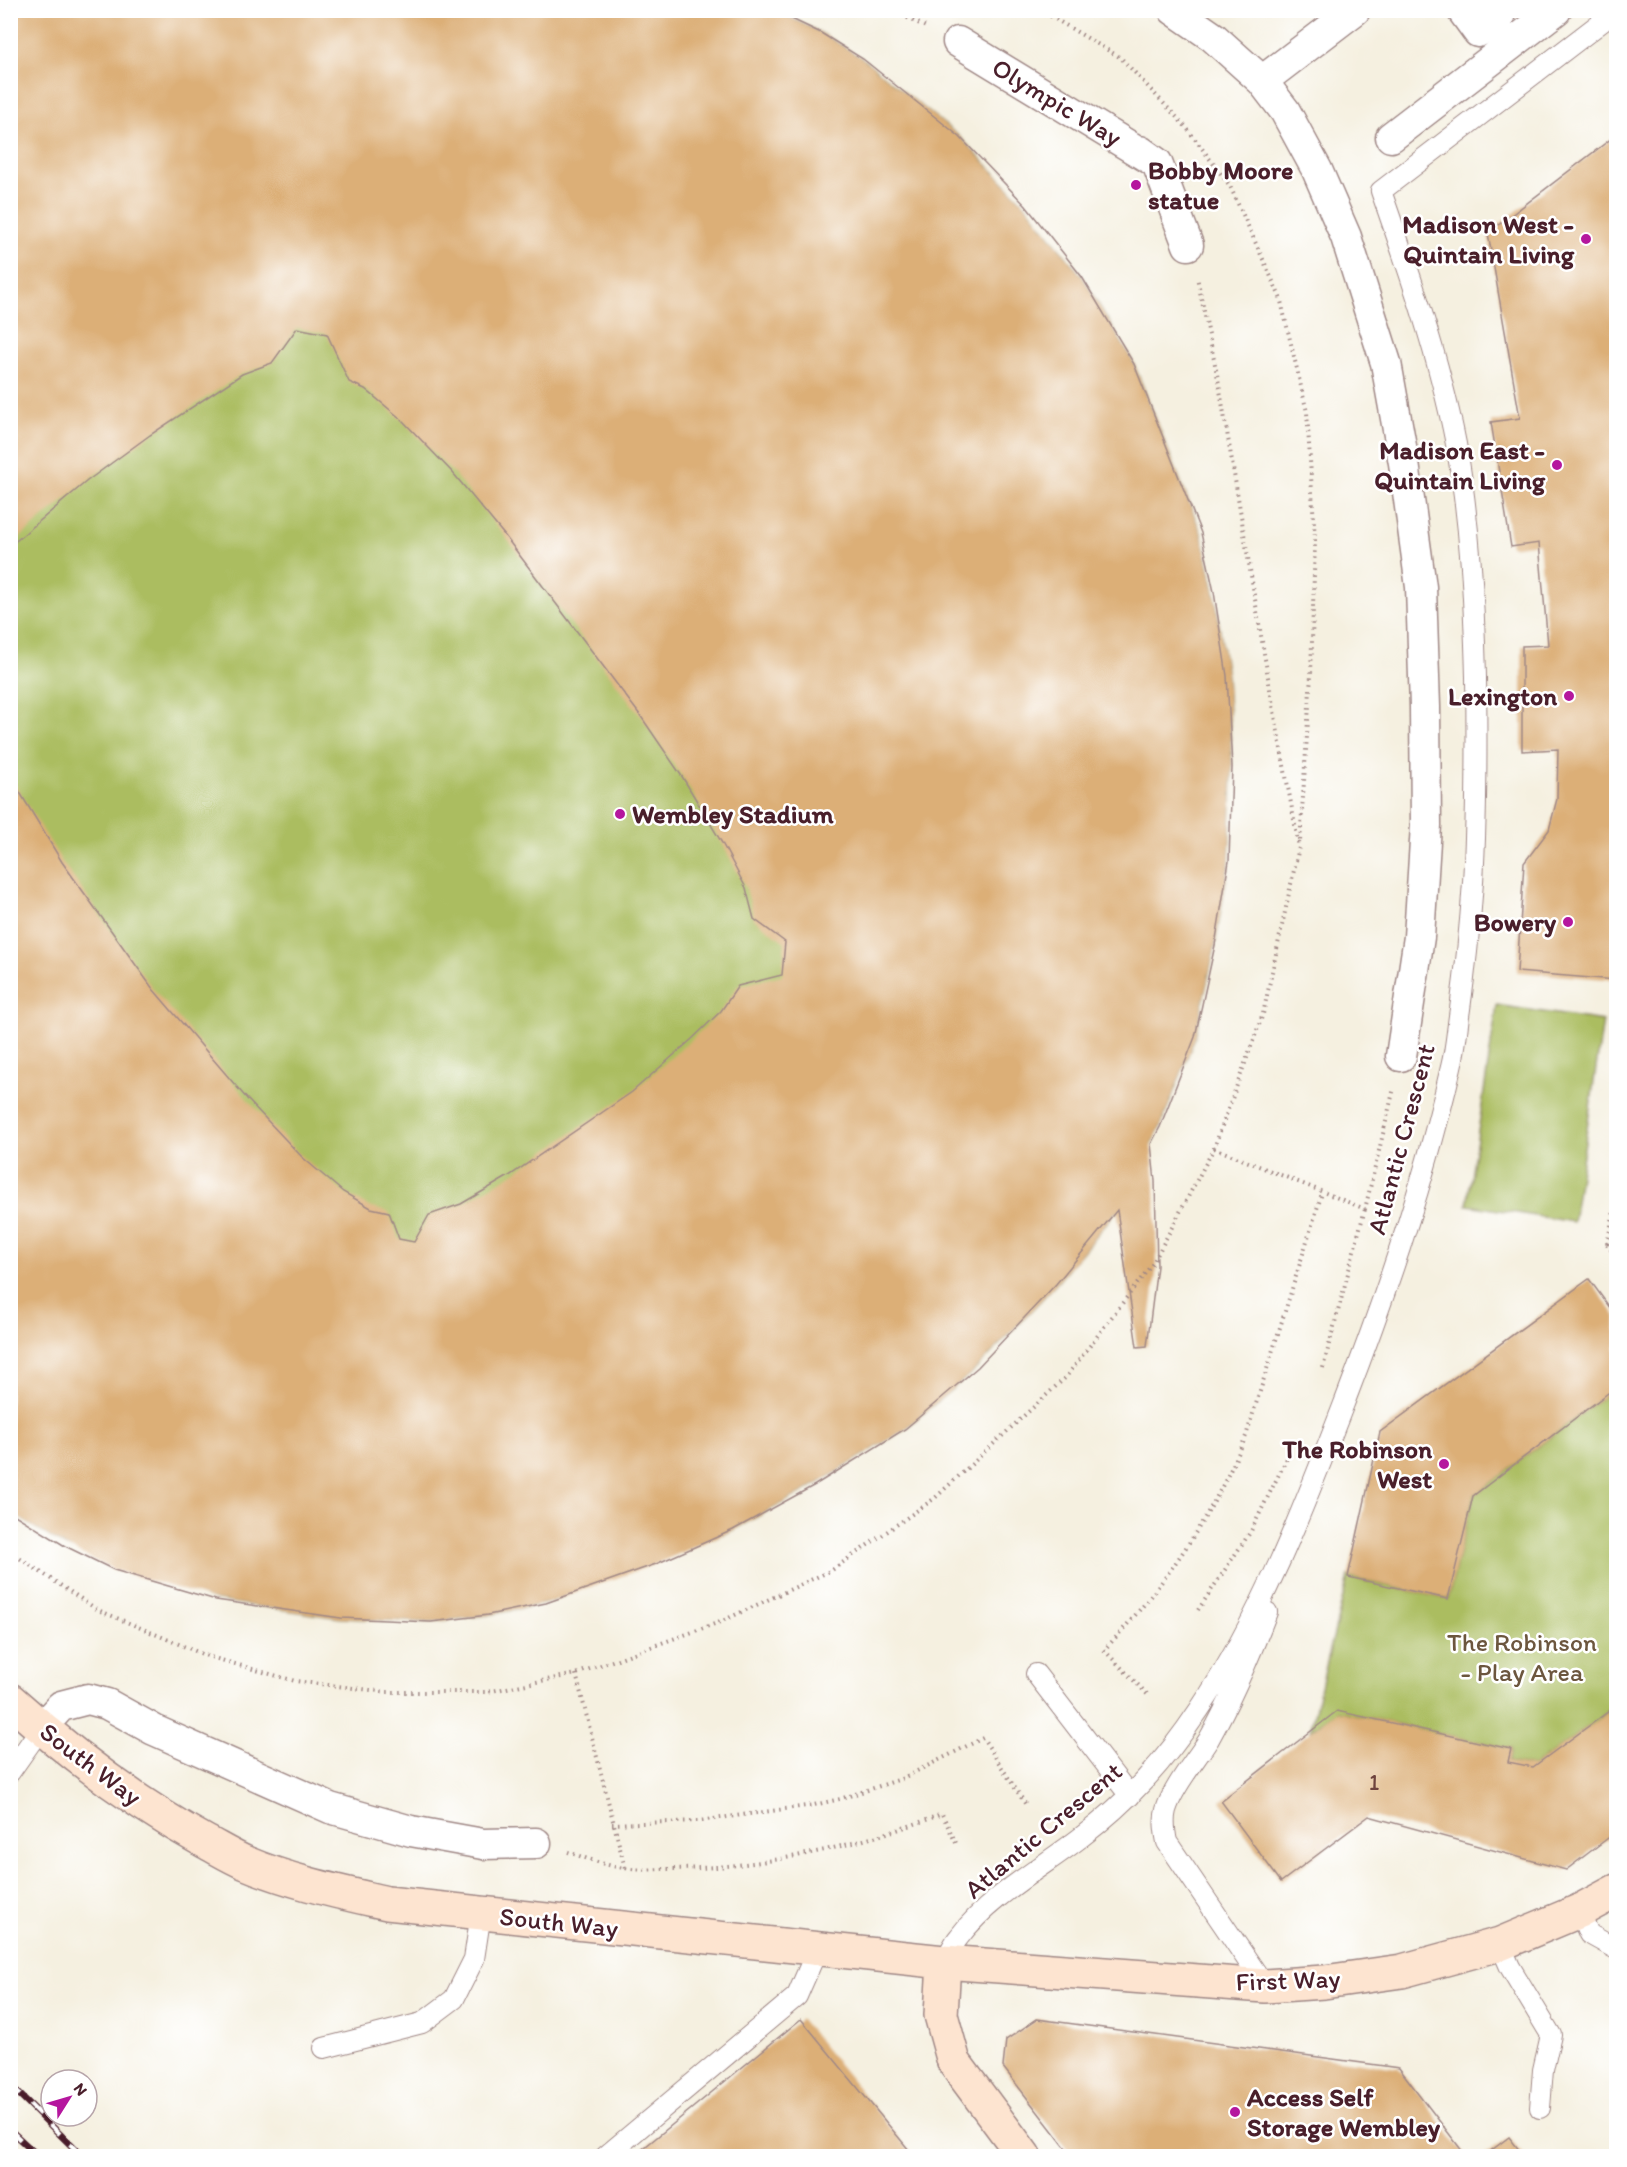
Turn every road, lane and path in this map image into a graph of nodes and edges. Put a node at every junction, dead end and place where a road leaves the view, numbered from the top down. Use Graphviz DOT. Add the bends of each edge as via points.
graph roads {
  1 [pos="1040,10"];
  2 [pos="1174,10"];
  3 [pos="1355,10"];
  4 [pos="1556,10"];
  5 [pos="1464,11"];
  6 [pos="1617,12"];
  7 [pos="1499,17"];
  8 [pos="958,42"];
  9 [pos="1262,81"];
  10 [pos="1077,108"];
  11 [pos="1391,136"];
  12 [pos="1157,163"];
  13 [pos="1188,245"];
  14 [pos="1299,847"];
  15 [pos="1401,1056"];
  16 [pos="1214,1148"];
  17 [pos="1322,1193"];
  18 [pos="1617,1202"];
  19 [pos="1365,1209"];
  20 [pos="1617,1237"];
  21 [pos="1607,1244"];
  22 [pos="1617,1257"];
  23 [pos="1320,1378"];
  24 [pos="1291,1450"];
  25 [pos="1314,1480"];
  26 [pos="10,1552"];
  27 [pos="1198,1610"];
  28 [pos="576,1674"];
  29 [pos="1036,1674"];
  30 [pos="1147,1694"];
  31 [pos="10,1700"];
  32 [pos="41,1728"];
  33 [pos="10,1772"];
  34 [pos="1130,1796"];
  35 [pos="1026,1805"];
  36 [pos="612,1824"];
  37 [pos="536,1843"];
  38 [pos="957,1845"];
  39 [pos="625,1869"];
  40 [pos="1617,1891"];
  41 [pos="1579,1911"];
  42 [pos="481,1913"];
  43 [pos="1500,1944"];
  44 [pos="818,1948"];
  45 [pos="1617,1949"];
  46 [pos="944,1962"];
  47 [pos="1265,1986"];
  48 [pos="324,2048"];
  49 [pos="1540,2108"];
  50 [pos="606,2157"];
  51 [pos="1024,2157"];
  1 -- 14 [label="path" via="1121,58 1186,127 1230,186 1280,297 1307,412 1315,540 1311,675"];
  2 -- 9 [label="street" via="1213,37"];
  3 -- 9 [label="street"];
  4 -- 11 [label="street"];
  5 -- 7 [label="street" via="1478,32"];
  6 -- 25 [label="lane, Atlantic Crescent" via="1381,191 1420,300 1455,444 1469,537 1474,611 1478,805 1469,944 1453,1062 1421,1186 1368,1341"];
  8 -- 12 [label="street, Olympic Way"];
  9 -- 15 [label="street" via="1298,134 1346,237 1386,363 1404,463 1421,587 1426,825 1419,937"];
  10 -- 12 [label="street, Olympic Way"];
  12 -- 13 [label="street"];
  13 -- 14 [label="path" via="1217,373"];
  14 -- 16 [label="path" via="1263,1014"];
  15 -- 19 [label="path"];
  16 -- 17 [label="path"];
  16 -- 28 [label="path" via="1153,1263 1066,1377 935,1498 832,1570 720,1622"];
  17 -- 19 [label="path"];
  17 -- 30 [label="path" via="1246,1436 1234,1463 1183,1554 1104,1650"];
  18 -- 21 [label="path"];
  19 -- 23 [label="path"];
  20 -- 21 [label="path"];
  21 -- 22 [label="path"];
  24 -- 27 [label="path" via="1251,1531"];
  25 -- 34 [label="lane, Atlantic Crescent" via="1232,1658 1168,1755"];
  25 -- 47 [label="lane" via="1246,1667 1209,1738 1173,1795 1164,1826 1167,1842"];
  26 -- 28 [label="path" via="98,1611 207,1656 295,1681 387,1692 487,1692"];
  28 -- 36 [label="path"];
  29 -- 34 [label="lane"];
  31 -- 32 [label="main road, South Way"];
  32 -- 33 [label="lane"];
  32 -- 37 [label="street" via="61,1706 88,1699 107,1704 154,1730 330,1808 411,1831 483,1844"];
  32 -- 42 [label="main road, South Way" via="99,1774 170,1822 245,1863 310,1885 387,1902"];
  34 -- 46 [label="lane, Atlantic Crescent" via="1082,1838 989,1907 960,1936"];
  35 -- 36 [label="path" via="983,1738 901,1779 840,1799 699,1821"];
  36 -- 39 [label="path"];
  37 -- 39 [label="path"];
  38 -- 39 [label="path" via="942,1814 856,1843 785,1858 695,1869"];
  40 -- 41 [label="main road, First Way"];
  41 -- 43 [label="main road, First Way"];
  41 -- 45 [label="lane" via="1589,1934"];
  42 -- 44 [label="main road, South Way"];
  42 -- 48 [label="lane" via="474,1959 454,1999 422,2023"];
  43 -- 47 [label="main road, First Way" via="1402,1971"];
  43 -- 49 [label="lane" via="1551,2035"];
  44 -- 46 [label="main road, South Way"];
  44 -- 50 [label="lane" via="797,1996"];
  46 -- 47 [label="main road, First Way"];
  46 -- 51 [label="main road" via="941,2015 954,2062"];
}
